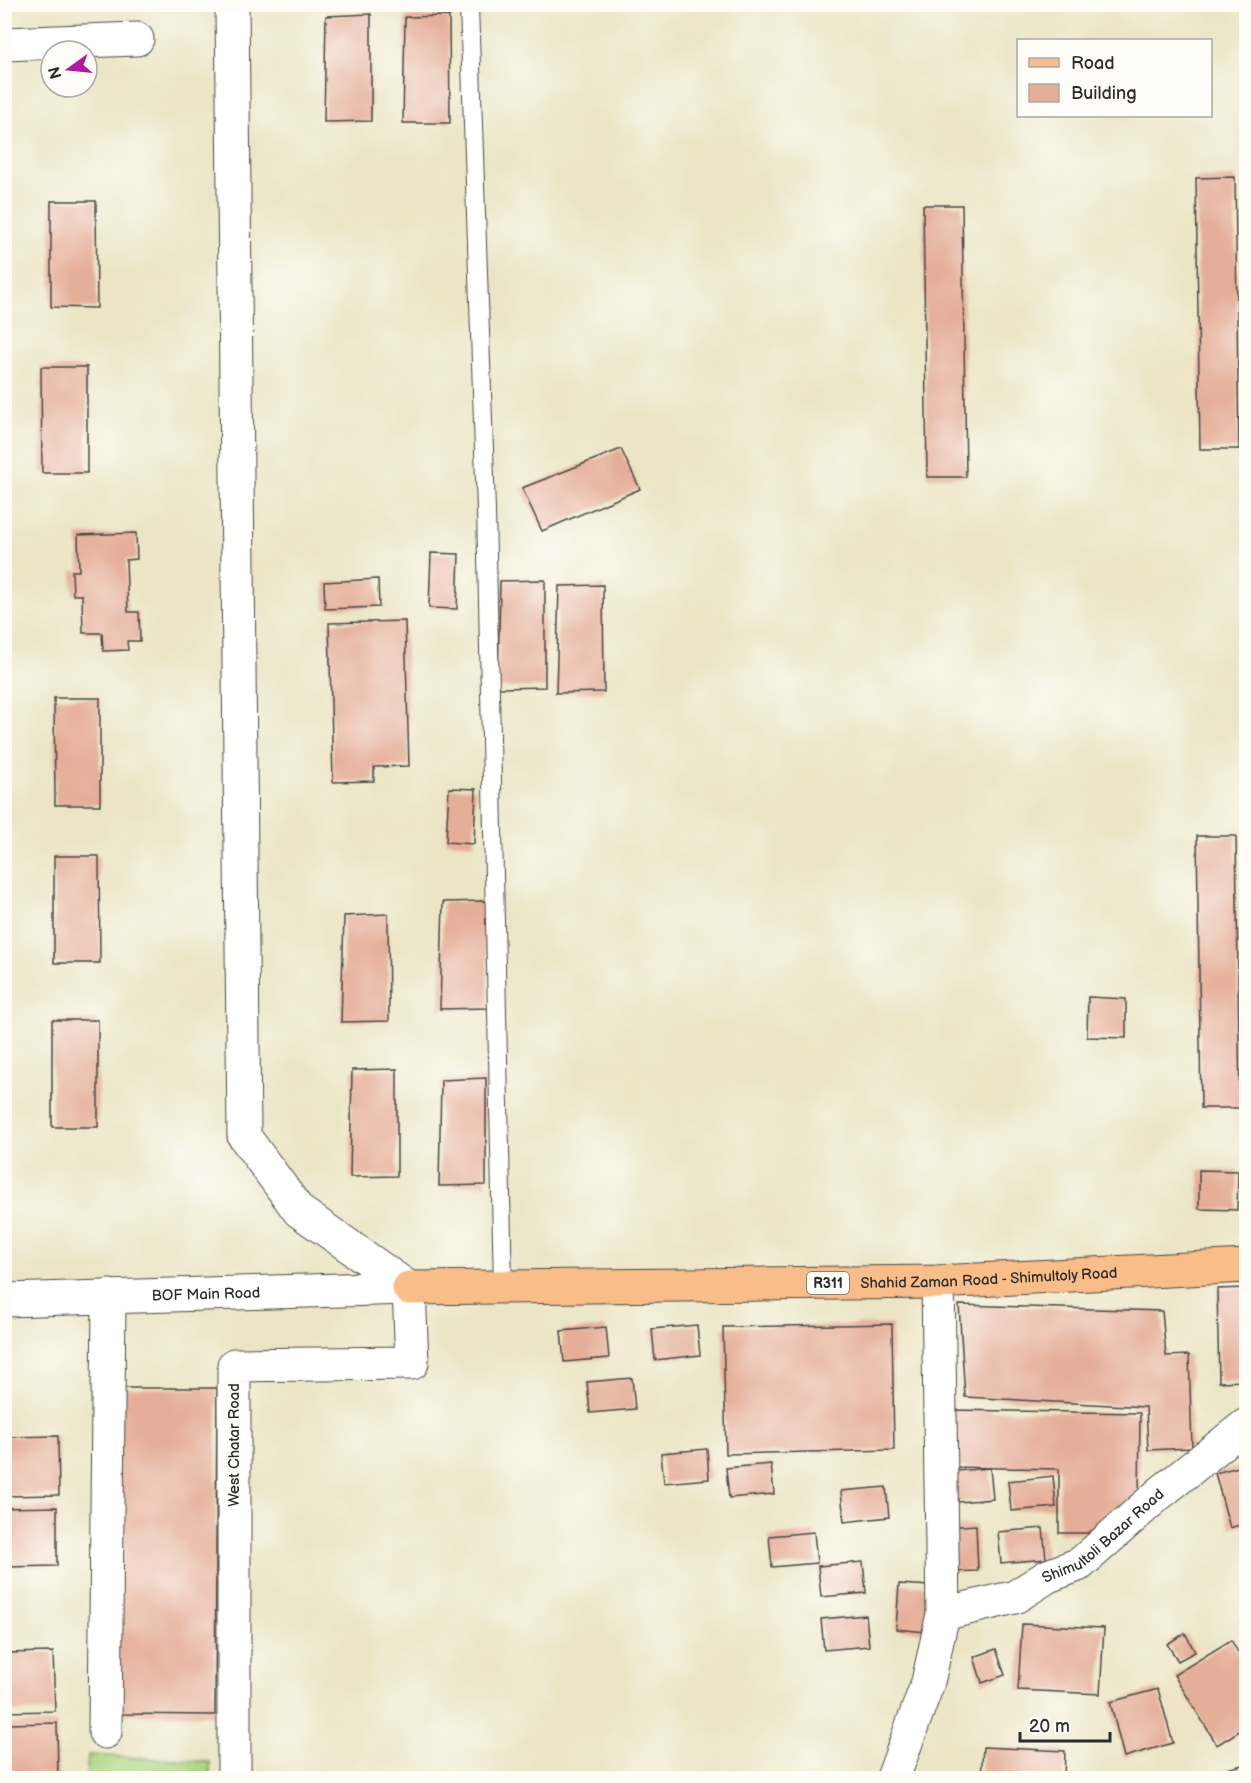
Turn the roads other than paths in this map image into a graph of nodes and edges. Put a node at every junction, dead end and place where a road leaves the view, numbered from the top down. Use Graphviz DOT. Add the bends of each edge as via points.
graph roads {
  1 [pos="232,4"];
  2 [pos="467,4"];
  3 [pos="137,39"];
  4 [pos="4,44"];
  5 [pos="1246,1266"];
  6 [pos="938,1282"];
  7 [pos="502,1287"];
  8 [pos="409,1288"];
  9 [pos="109,1296"];
  10 [pos="4,1300"];
  11 [pos="1246,1425"];
  12 [pos="943,1614"];
  13 [pos="105,1732"];
  14 [pos="234,1779"];
  15 [pos="893,1779"];
  1 -- 8 [label="street" via="244,1136 299,1211"];
  2 -- 7 [label="lane" via="486,510"];
  3 -- 4 [label="street"];
  5 -- 6 [label="main road, Shahid Zaman Road - Shimultoly Road / R311"];
  6 -- 7 [label="main road, Shahid Zaman Road - Shimultoly Road / R311"];
  6 -- 12 [label="street"];
  7 -- 8 [label="main road, Shahid Zaman Road - Shimultoly Road / R311"];
  8 -- 9 [label="street, BOF Main Road / R311"];
  8 -- 14 [label="street, West Chatar Road" via="412,1362 234,1365"];
  9 -- 10 [label="street, BOF Main Road / R311"];
  9 -- 13 [label="street"];
  11 -- 12 [label="street, Shimultoli Bazar Road" via="1080,1564 1048,1576 1015,1597"];
  12 -- 15 [label="street" via="928,1682"];
}
